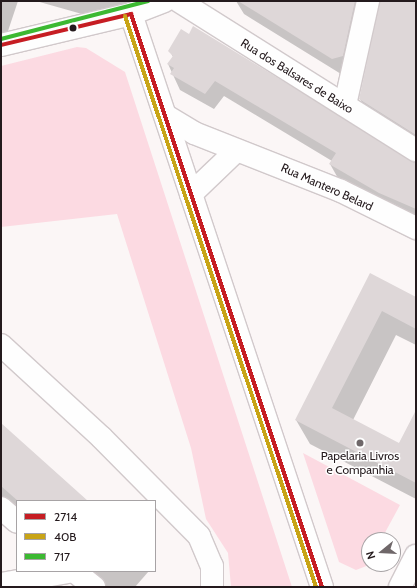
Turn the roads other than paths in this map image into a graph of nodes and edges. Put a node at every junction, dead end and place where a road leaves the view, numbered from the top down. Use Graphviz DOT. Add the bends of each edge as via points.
graph roads {
  1 [pos="165,1"];
  2 [pos="179,1"];
  3 [pos="368,1"];
  4 [pos="131,14"];
  5 [pos="1,45"];
  6 [pos="345,106"];
  7 [pos="166,116"];
  8 [pos="416,150"];
  9 [pos="236,151"];
  10 [pos="191,194"];
  11 [pos="416,228"];
  12 [pos="1,345"];
  13 [pos="1,508"];
  14 [pos="16,521"];
  15 [pos="416,556"];
  16 [pos="68,572"];
  17 [pos="75,572"];
  18 [pos="1,584"];
  19 [pos="94,587"];
  20 [pos="212,587"];
  21 [pos="322,587"];
  22 [pos="400,587"];
  1 -- 4 [label="street"];
  2 -- 6 [label="street, Rua dos Balsares de Baixo"];
  3 -- 6 [label="street"];
  4 -- 5 [label="street"];
  4 -- 7 [label="street"];
  6 -- 8 [label="street, Rua dos Balsares de Baixo"];
  7 -- 9 [label="street, Rua Mantero Belard"];
  7 -- 10 [label="street"];
  9 -- 10 [label="street"];
  9 -- 11 [label="street, Rua Mantero Belard" via="328,186"];
  10 -- 21 [label="street"];
  12 -- 20 [label="street" via="102,438 199,536 212,566"];
  13 -- 14 [label="street"];
  15 -- 22 [label="street"];
  16 -- 18 [label="street"];
  17 -- 19 [label="street"];
}
